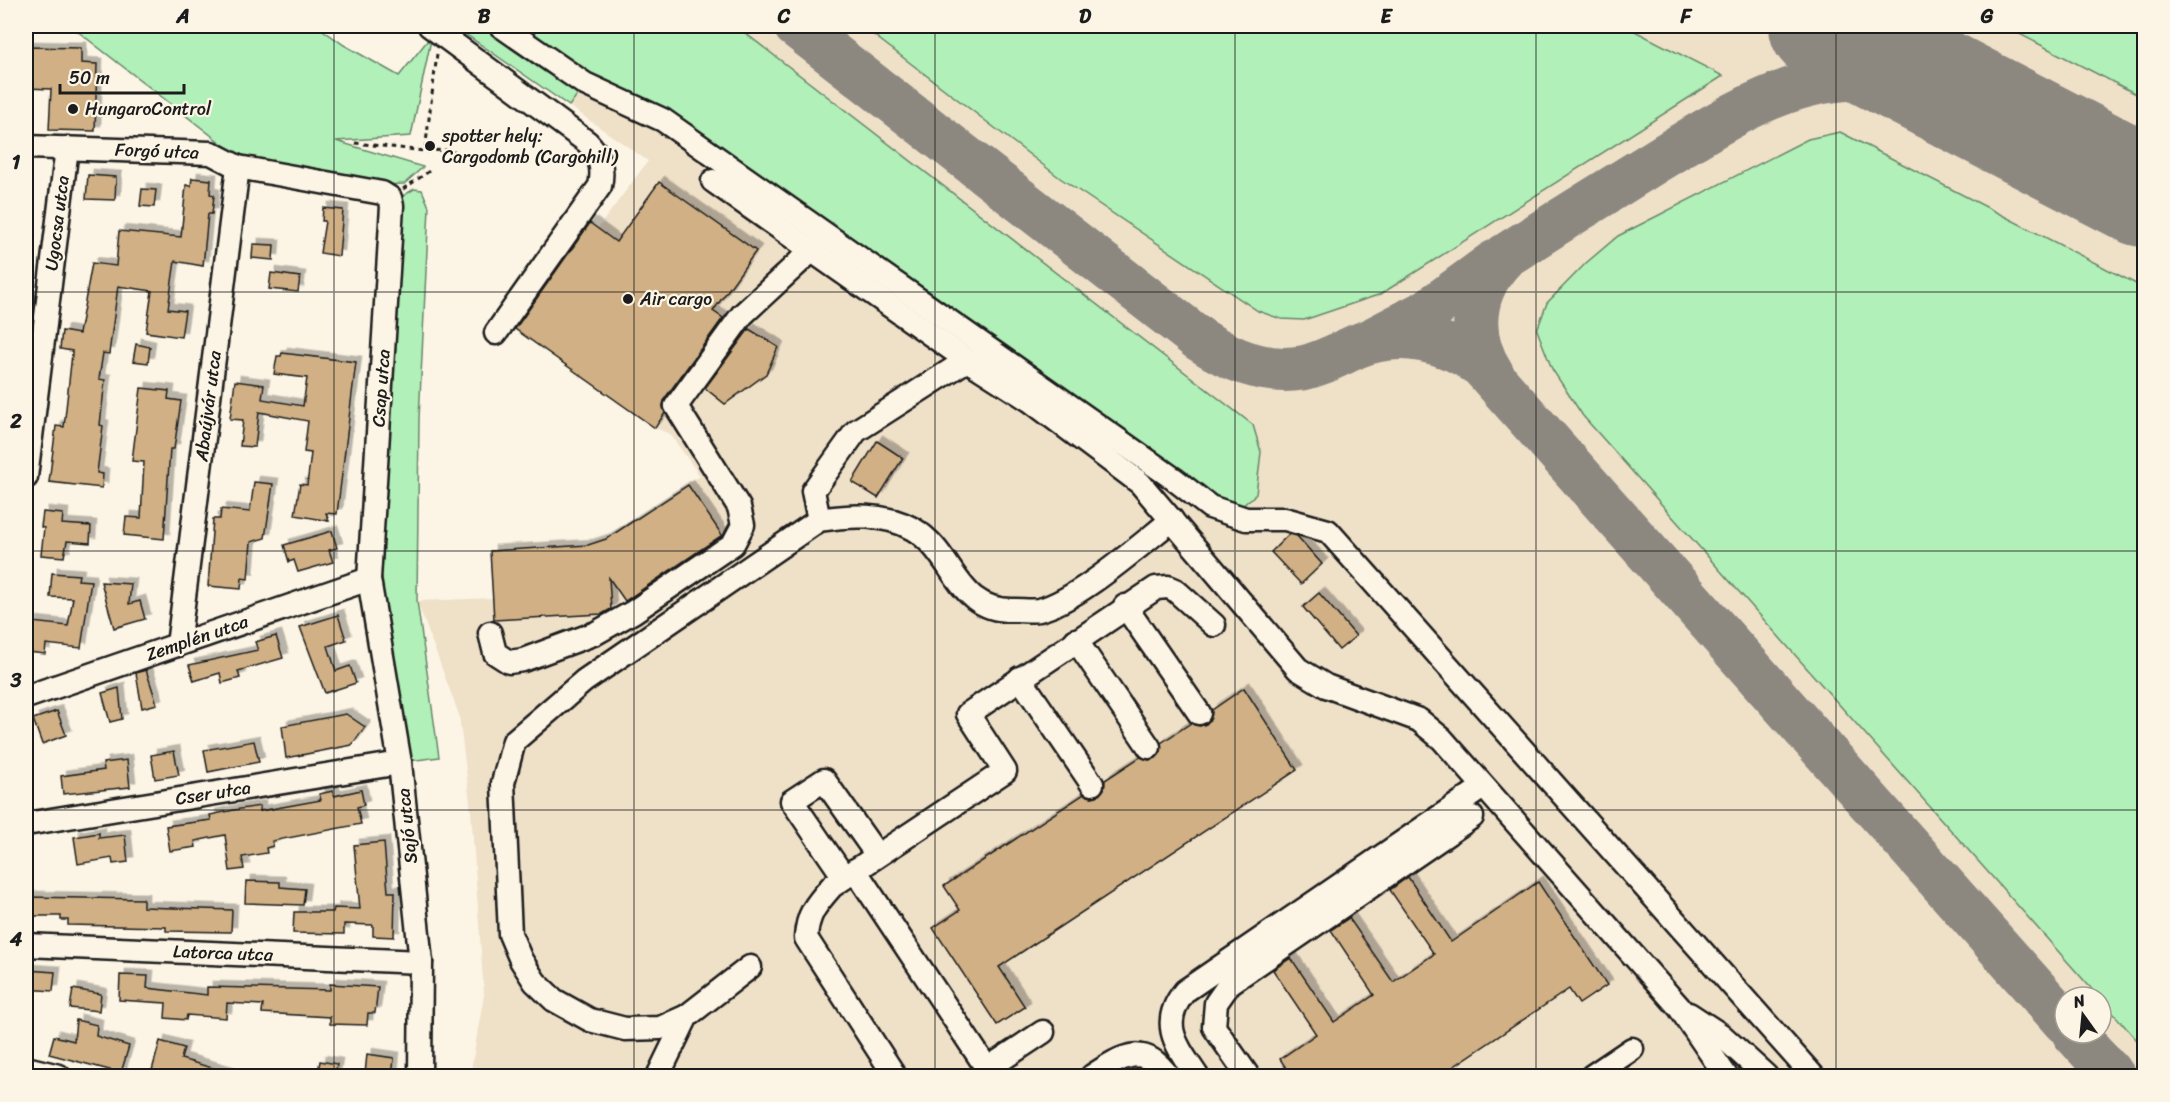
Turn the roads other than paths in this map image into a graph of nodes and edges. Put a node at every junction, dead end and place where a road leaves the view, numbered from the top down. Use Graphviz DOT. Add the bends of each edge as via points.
graph roads {
  1 [pos="501,26"];
  2 [pos="435,28"];
  3 [pos="26,147"];
  4 [pos="67,148"];
  5 [pos="238,166"];
  6 [pos="712,181"];
  7 [pos="390,198"];
  8 [pos="810,252"];
  9 [pos="496,333"];
  10 [pos="967,360"];
  11 [pos="26,477"];
  12 [pos="819,520"];
  13 [pos="1172,520"];
  14 [pos="369,579"];
  15 [pos="1125,606"];
  16 [pos="1214,625"];
  17 [pos="490,633"];
  18 [pos="1076,640"];
  19 [pos="178,645"];
  20 [pos="1020,678"];
  21 [pos="26,697"];
  22 [pos="1199,713"];
  23 [pos="1149,747"];
  24 [pos="400,763"];
  25 [pos="1092,784"];
  26 [pos="1483,787"];
  27 [pos="1472,817"];
  28 [pos="26,824"];
  29 [pos="877,855"];
  30 [pos="850,873"];
  31 [pos="26,945"];
  32 [pos="421,962"];
  33 [pos="750,967"];
  34 [pos="1679,1007"];
  35 [pos="687,1016"];
  36 [pos="1043,1032"];
  37 [pos="1707,1048"];
  38 [pos="1632,1049"];
  39 [pos="26,1068"];
  40 [pos="990,1073"];
  41 [pos="59,1077"];
  42 [pos="420,1077"];
  43 [pos="658,1077"];
  44 [pos="895,1077"];
  45 [pos="1092,1077"];
  46 [pos="1168,1077"];
  47 [pos="1197,1077"];
  48 [pos="1248,1077"];
  49 [pos="1592,1077"];
  50 [pos="1706,1077"];
  51 [pos="1726,1077"];
  52 [pos="1766,1077"];
  53 [pos="1813,1077"];
  1 -- 53 [label="street" via="585,84 663,120 1210,507 1246,519 1285,519 1328,531"];
  2 -- 9 [label="street" via="587,141 601,162 600,186"];
  3 -- 4 [label="street, Forgó utca"];
  4 -- 5 [label="street, Forgó utca" via="211,153"];
  4 -- 11 [label="street, Ugocsa utca"];
  5 -- 7 [label="street, Forgó utca" via="382,193"];
  5 -- 19 [label="street, Abaújvár utca"];
  6 -- 8 [label="street"];
  7 -- 14 [label="street, Csap utca"];
  8 -- 10 [label="street"];
  8 -- 17 [label="street" via="742,315 676,406 740,507 743,525 733,544 596,633 523,660 509,662 495,653"];
  10 -- 12 [label="street" via="856,431 813,491"];
  10 -- 13 [label="street" via="1108,457 1140,483"];
  12 -- 13 [label="street" via="850,515 890,521 914,530 979,604 1003,611 1040,610 1083,589"];
  12 -- 35 [label="street" via="584,681 514,741 503,783 510,934 520,960 554,1000 590,1020 626,1029 660,1028"];
  13 -- 26 [label="street" via="1298,669 1326,686 1419,720 1442,739"];
  14 -- 19 [label="street, Zemplén utca"];
  14 -- 24 [label="street, Sajó utca"];
  15 -- 16 [label="street" via="1147,591 1168,587"];
  15 -- 18 [label="street"];
  15 -- 22 [label="street"];
  18 -- 20 [label="street"];
  18 -- 23 [label="street"];
  19 -- 21 [label="street, Zemplén utca"];
  20 -- 25 [label="street"];
  20 -- 29 [label="street" via="968,714 1005,771"];
  24 -- 28 [label="street, Cser utca"];
  24 -- 32 [label="street, Sajó utca"];
  26 -- 34 [label="street"];
  26 -- 47 [label="street" via="1185,991 1176,1003 1171,1024 1177,1046"];
  27 -- 48 [label="street" via="1230,983 1216,1003 1214,1027"];
  29 -- 30 [label="street"];
  29 -- 30 [label="street" via="824,780 792,801"];
  30 -- 40 [label="street"];
  30 -- 44 [label="street" via="813,908 806,922 806,938"];
  31 -- 32 [label="street, Latorca utca"];
  32 -- 42 [label="street, Sajó utca"];
  33 -- 35 [label="street"];
  34 -- 37 [label="street"];
  34 -- 52 [label="street" via="1722,1035"];
  35 -- 43 [label="street"];
  36 -- 40 [label="street"];
  37 -- 50 [label="street"];
  37 -- 51 [label="street"];
  38 -- 49 [label="street"];
  39 -- 41 [label="street"];
  45 -- 46 [label="street" via="1114,1062 1139,1054 1151,1059"];
}
